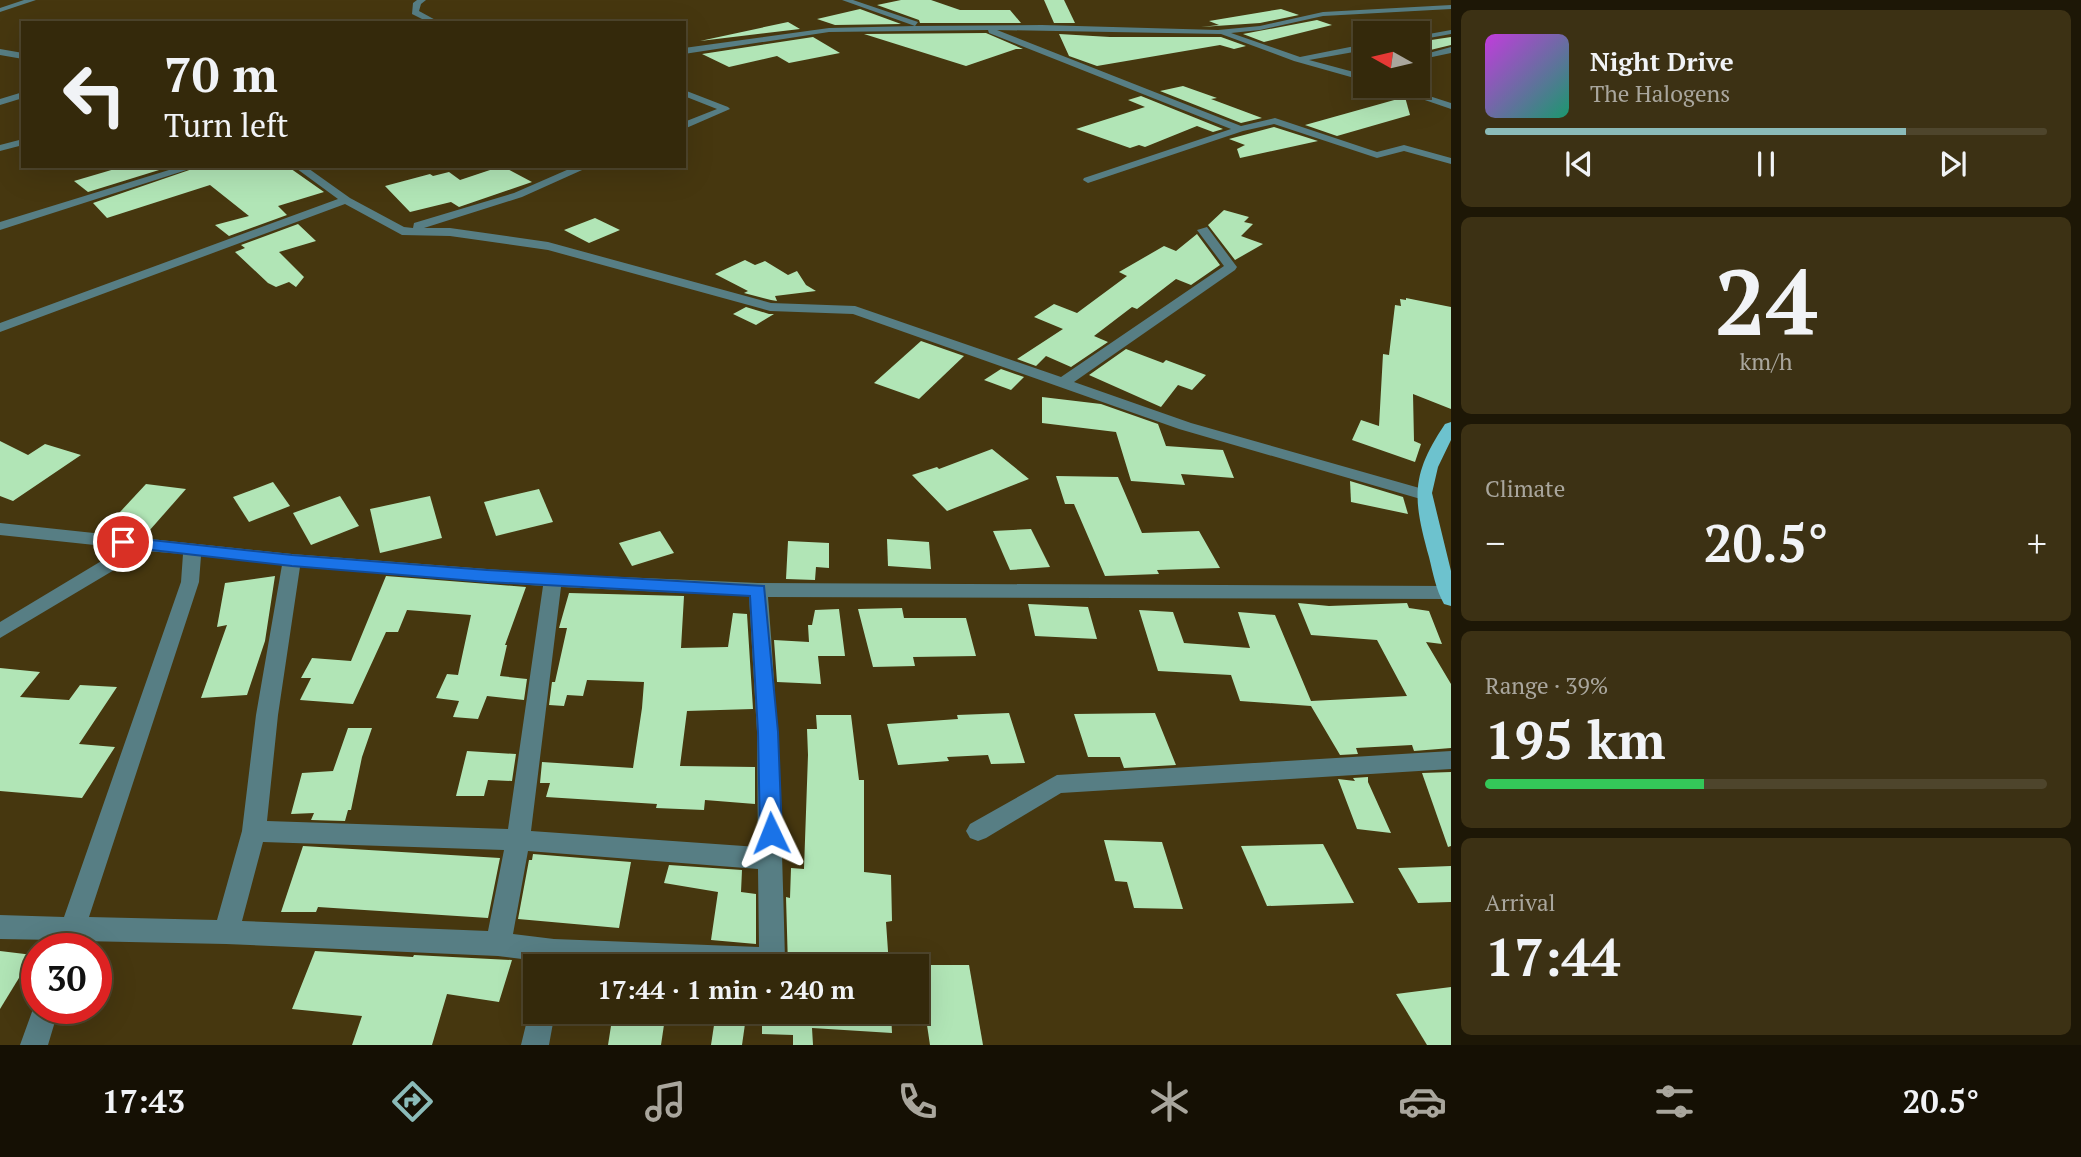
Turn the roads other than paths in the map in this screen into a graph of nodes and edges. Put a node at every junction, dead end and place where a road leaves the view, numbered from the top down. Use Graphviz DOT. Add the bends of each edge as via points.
graph roads {
  1 [pos="32,0"];
  2 [pos="422,0"];
  3 [pos="846,0"];
  4 [pos="1451,7"];
  5 [pos="0,10"];
  6 [pos="433,21"];
  7 [pos="984,27"];
  8 [pos="925,28"];
  9 [pos="1218,32"];
  10 [pos="1451,32"];
  11 [pos="1430,36"];
  12 [pos="1353,49"];
  13 [pos="1451,50"];
  14 [pos="686,51"];
  15 [pos="2,54"];
  16 [pos="1433,54"];
  17 [pos="1430,55"];
  18 [pos="21,56"];
  19 [pos="1297,59"];
  20 [pos="1451,62"];
  21 [pos="1352,74"];
  22 [pos="686,94"];
  23 [pos="21,96"];
  24 [pos="1426,98"];
  25 [pos="0,102"];
  26 [pos="1451,106"];
  27 [pos="686,125"];
  28 [pos="1240,129"];
  29 [pos="21,143"];
  30 [pos="0,148"];
  31 [pos="1451,160"];
  32 [pos="188,168"];
  33 [pos="301,168"];
  34 [pos="581,168"];
  35 [pos="1088,180"];
  36 [pos="346,200"];
  37 [pos="0,226"];
  38 [pos="1203,230"];
  39 [pos="402,231"];
  40 [pos="0,328"];
  41 [pos="1062,383"];
  42 [pos="1451,427"];
  43 [pos="1424,495"];
  44 [pos="0,529"];
  45 [pos="142,545"];
  46 [pos="192,550"];
  47 [pos="292,560"];
  48 [pos="553,580"];
  49 [pos="1448,587"];
  50 [pos="758,590"];
  51 [pos="0,631"];
  52 [pos="1451,760"];
  53 [pos="254,831"];
  54 [pos="978,831"];
  55 [pos="517,840"];
  56 [pos="772,859"];
  57 [pos="0,927"];
  58 [pos="226,932"];
  59 [pos="34,933"];
  60 [pos="71,933"];
  61 [pos="112,937"];
  62 [pos="498,944"];
  63 [pos="534,954"];
  64 [pos="772,954"];
  65 [pos="41,1024"];
  66 [pos="539,1024"];
  67 [pos="34,1045"];
  68 [pos="535,1045"];
  1 -- 5 [label="street"];
  2 -- 6 [label="street" via="415,12"];
  3 -- 8 [label="street"];
  4 -- 9 [label="street" via="1323,14"];
  7 -- 8 [label="street"];
  7 -- 9 [label="street"];
  7 -- 28 [label="street"];
  8 -- 14 [label="street" via="829,30"];
  9 -- 19 [label="street"];
  10 -- 11 [label="street"];
  12 -- 19 [label="street"];
  13 -- 16 [label="street"];
  15 -- 18 [label="street"];
  16 -- 17 [label="street"];
  16 -- 20 [label="street"];
  19 -- 21 [label="street"];
  22 -- 27 [label="street" via="725,109"];
  23 -- 25 [label="street"];
  24 -- 26 [label="street"];
  28 -- 31 [label="street" via="1275,121 1377,155 1404,148"];
  28 -- 35 [label="street"];
  29 -- 30 [label="street"];
  32 -- 37 [label="street"];
  33 -- 36 [label="street"];
  34 -- 39 [label="street" via="518,195"];
  36 -- 39 [label="street"];
  36 -- 40 [label="street"];
  38 -- 41 [label="street" via="1231,267"];
  39 -- 41 [label="street" via="450,232 548,246 770,307 855,310"];
  41 -- 43 [label="street" via="1185,426"];
  42 -- 43 [label="main road" via="1438,446"];
  43 -- 49 [label="main road"];
  44 -- 45 [label="street"];
  45 -- 46 [label="street"];
  45 -- 51 [label="street"];
  46 -- 47 [label="street"];
  46 -- 60 [label="street" via="190,582"];
  47 -- 48 [label="street"];
  47 -- 53 [label="street"];
  48 -- 50 [label="street"];
  48 -- 55 [label="street"];
  49 -- 50 [label="street"];
  50 -- 56 [label="street"];
  52 -- 54 [label="street" via="1057,784"];
  53 -- 55 [label="street"];
  53 -- 58 [label="street"];
  55 -- 56 [label="street"];
  55 -- 62 [label="street"];
  56 -- 64 [label="street"];
  57 -- 59 [label="street"];
  58 -- 61 [label="street"];
  58 -- 62 [label="street"];
  62 -- 63 [label="street"];
  65 -- 67 [label="street"];
  66 -- 68 [label="street"];
}
